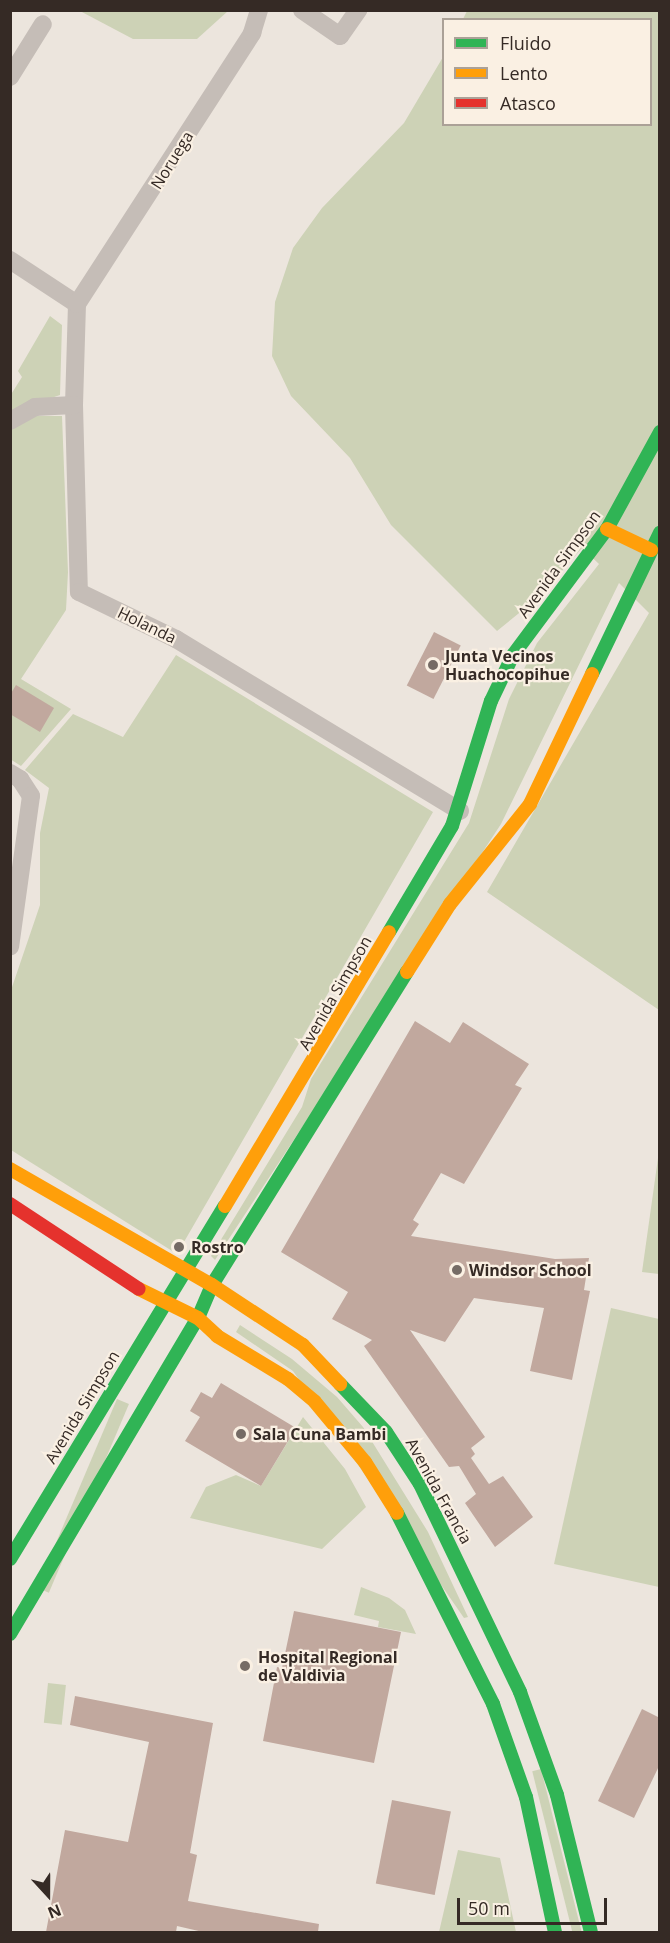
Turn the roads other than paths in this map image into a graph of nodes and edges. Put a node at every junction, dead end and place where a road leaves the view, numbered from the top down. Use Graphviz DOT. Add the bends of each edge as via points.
graph roads {
  1 [pos="259,10"];
  2 [pos="302,10"];
  3 [pos="358,10"];
  4 [pos="43,24"];
  5 [pos="10,76"];
  6 [pos="10,260"];
  7 [pos="76,304"];
  8 [pos="74,405"];
  9 [pos="10,421"];
  10 [pos="660,432"];
  11 [pos="607,529"];
  12 [pos="660,533"];
  13 [pos="651,550"];
  14 [pos="10,773"];
  15 [pos="460,811"];
  16 [pos="10,947"];
  17 [pos="10,1169"];
  18 [pos="10,1204"];
  19 [pos="186,1270"];
  20 [pos="212,1285"];
  21 [pos="166,1302"];
  22 [pos="198,1318"];
  23 [pos="10,1559"];
  24 [pos="10,1634"];
  25 [pos="520,1692"];
  26 [pos="493,1704"];
  27 [pos="555,1932"];
  28 [pos="591,1932"];
  1 -- 7 [label="street, Noruega" via="252,33 94,283"];
  2 -- 3 [label="street" via="340,36"];
  4 -- 5 [label="street"];
  6 -- 7 [label="street"];
  7 -- 8 [label="street, Holanda"];
  8 -- 9 [label="street" via="35,407"];
  8 -- 15 [label="street, Holanda" via="79,592 176,639"];
  10 -- 11 [label="main road, Avenida Simpson"];
  11 -- 13 [label="main road"];
  11 -- 15 [label="main road, Avenida Simpson" via="513,655 490,700"];
  12 -- 13 [label="main road"];
  13 -- 20 [label="main road" via="530,804 450,904"];
  14 -- 16 [label="street" via="20,779 31,796"];
  15 -- 19 [label="main road, Avenida Simpson"];
  17 -- 19 [label="main road, Avenida Francia"];
  18 -- 21 [label="main road" via="137,1288"];
  19 -- 20 [label="main road, Avenida Francia"];
  19 -- 21 [label="main road, Avenida Simpson"];
  20 -- 22 [label="main road"];
  20 -- 25 [label="main road, Avenida Francia" via="303,1345 386,1432 420,1484"];
  21 -- 22 [label="main road"];
  21 -- 23 [label="main road, Avenida Simpson"];
  22 -- 24 [label="main road"];
  22 -- 26 [label="main road" via="217,1336 297,1386 332,1420 365,1462 386,1491"];
  25 -- 26 [label="main road"];
  25 -- 28 [label="main road, Avenida Francia" via="557,1795"];
  26 -- 27 [label="main road" via="526,1797"];
}
